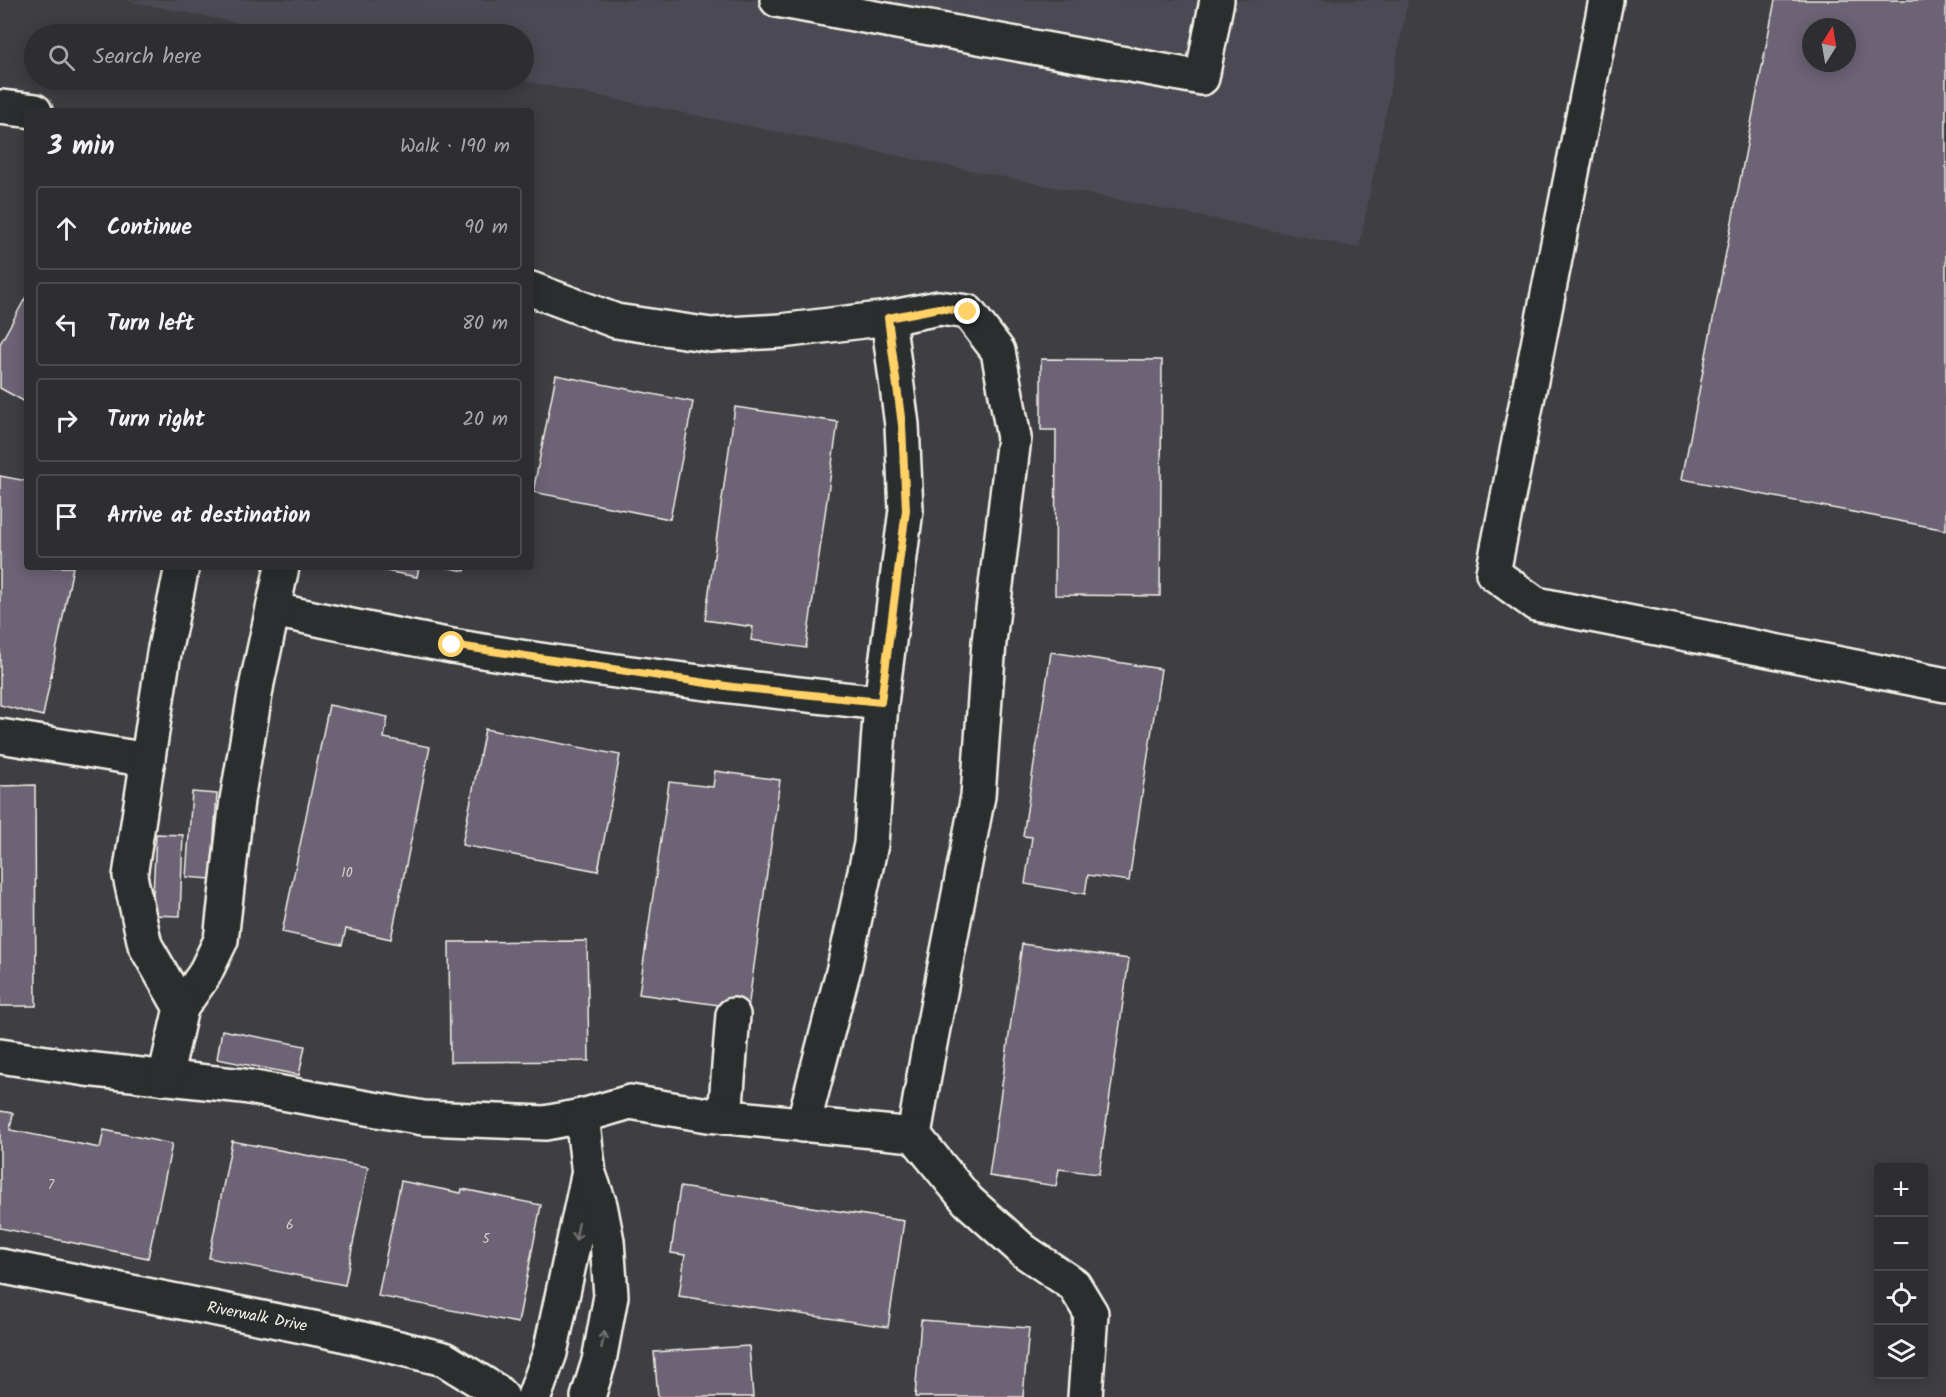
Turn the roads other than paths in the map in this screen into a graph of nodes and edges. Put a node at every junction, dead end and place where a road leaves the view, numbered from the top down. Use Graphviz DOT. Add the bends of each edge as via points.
graph roads {
  1 [pos="777,0"];
  2 [pos="1217,0"];
  3 [pos="1606,0"];
  4 [pos="0,107"];
  5 [pos="24,110"];
  6 [pos="534,291"];
  7 [pos="888,318"];
  8 [pos="181,570"];
  9 [pos="281,570"];
  10 [pos="273,610"];
  11 [pos="1946,685"];
  12 [pos="881,702"];
  13 [pos="0,736"];
  14 [pos="148,760"];
  15 [pos="181,1008"];
  16 [pos="733,1015"];
  17 [pos="0,1056"];
  18 [pos="165,1078"];
  19 [pos="582,1116"];
  20 [pos="725,1117"];
  21 [pos="803,1125"];
  22 [pos="914,1135"];
  23 [pos="589,1174"];
  24 [pos="0,1266"];
  25 [pos="502,1397"];
  26 [pos="534,1397"];
  27 [pos="588,1397"];
  28 [pos="1085,1397"];
  1 -- 2 [label="lane" via="1202,78"];
  3 -- 11 [label="lane" via="1493,573 1536,604"];
  4 -- 5 [label="lane"];
  6 -- 7 [label="lane" via="616,321 711,335"];
  7 -- 12 [label="lane" via="902,425 906,510"];
  7 -- 22 [label="lane" via="939,308 968,312 998,351 1014,438 989,642 978,796"];
  8 -- 14 [label="lane"];
  9 -- 10 [label="lane"];
  10 -- 12 [label="lane" via="452,645 600,668"];
  10 -- 15 [label="lane" via="237,800 221,940 204,975"];
  12 -- 21 [label="lane" via="871,844"];
  13 -- 14 [label="lane"];
  14 -- 15 [label="lane" via="130,876 145,945"];
  15 -- 18 [label="lane"];
  16 -- 20 [label="lane"];
  17 -- 18 [label="lane"];
  18 -- 19 [label="lane" via="243,1086 423,1118 545,1123"];
  19 -- 20 [label="lane" via="630,1102"];
  19 -- 23 [label="lane"];
  20 -- 21 [label="lane"];
  21 -- 22 [label="lane"];
  22 -- 28 [label="lane" via="968,1202 1024,1251 1074,1285 1091,1313"];
  23 -- 26 [label="lane, one-way" via="550,1353"];
  27 -- 23 [label="lane, one-way" via="611,1296 607,1241"];
  24 -- 25 [label="lane, Riverwalk Drive" via="338,1333 444,1359"];
}
